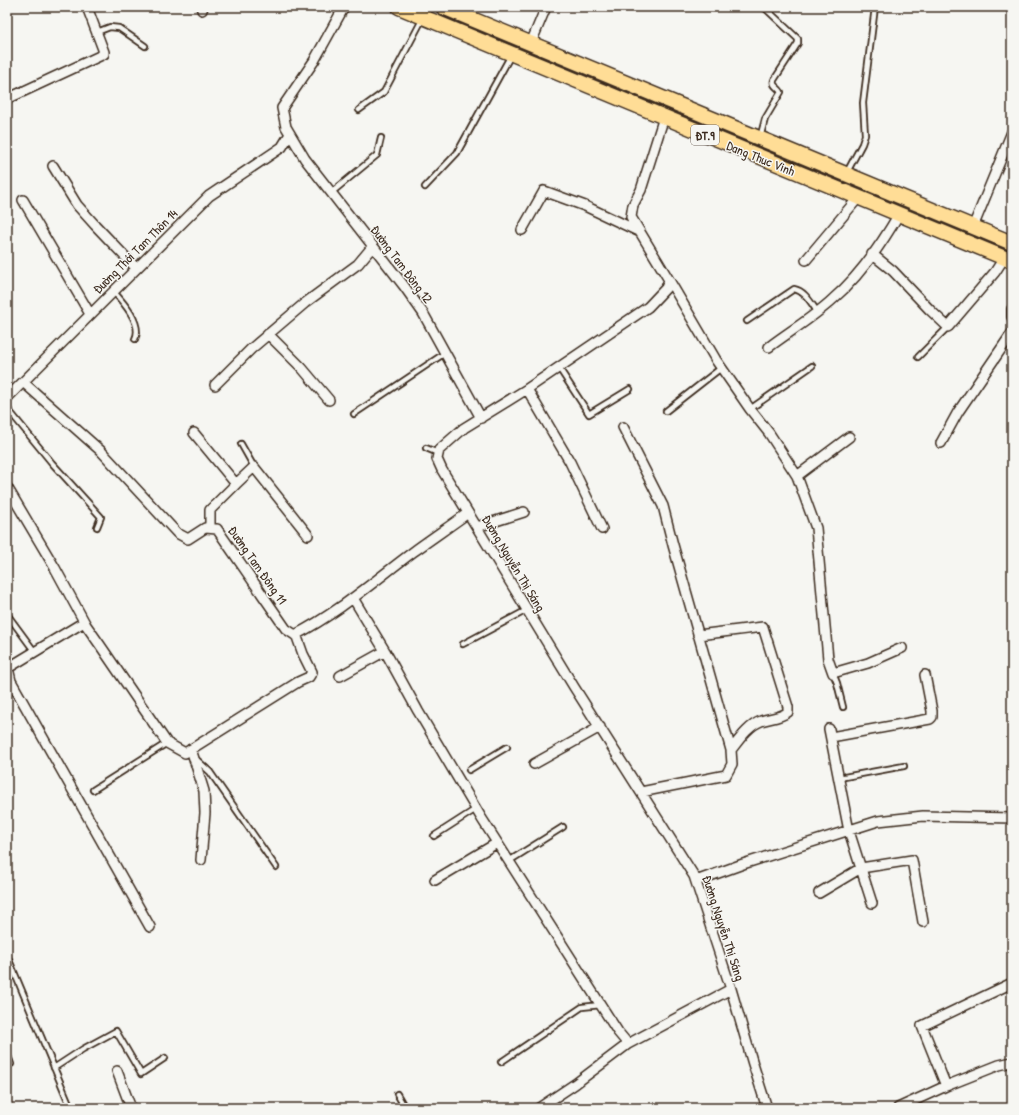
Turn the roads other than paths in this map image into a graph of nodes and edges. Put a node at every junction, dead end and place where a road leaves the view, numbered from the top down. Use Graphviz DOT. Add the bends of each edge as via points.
graph roads {
  1 [pos="87,7"];
  2 [pos="344,7"];
  3 [pos="399,7"];
  4 [pos="546,7"];
  5 [pos="764,7"];
  6 [pos="875,7"];
  7 [pos="448,8"];
  8 [pos="423,17"];
  9 [pos="97,32"];
  10 [pos="531,43"];
  11 [pos="145,46"];
  12 [pos="512,53"];
  13 [pos="7,99"];
  14 [pos="360,110"];
  15 [pos="664,118"];
  16 [pos="1012,132"];
  17 [pos="290,134"];
  18 [pos="381,138"];
  19 [pos="760,139"];
  20 [pos="53,166"];
  21 [pos="845,174"];
  22 [pos="425,187"];
  23 [pos="331,193"];
  24 [pos="858,198"];
  25 [pos="23,200"];
  26 [pos="899,214"];
  27 [pos="973,227"];
  28 [pos="522,230"];
  29 [pos="640,232"];
  30 [pos="1012,243"];
  31 [pos="373,246"];
  32 [pos="872,254"];
  33 [pos="1008,259"];
  34 [pos="806,260"];
  35 [pos="136,268"];
  36 [pos="668,280"];
  37 [pos="113,291"];
  38 [pos="1012,309"];
  39 [pos="817,311"];
  40 [pos="90,314"];
  41 [pos="1012,317"];
  42 [pos="747,321"];
  43 [pos="948,327"];
  44 [pos="1012,333"];
  45 [pos="268,334"];
  46 [pos="135,339"];
  47 [pos="769,348"];
  48 [pos="445,353"];
  49 [pos="918,357"];
  50 [pos="812,366"];
  51 [pos="559,368"];
  52 [pos="721,368"];
  53 [pos="23,382"];
  54 [pos="215,384"];
  55 [pos="630,389"];
  56 [pos="527,390"];
  57 [pos="7,398"];
  58 [pos="329,400"];
  59 [pos="7,408"];
  60 [pos="750,409"];
  61 [pos="666,411"];
  62 [pos="354,414"];
  63 [pos="480,418"];
  64 [pos="624,426"];
  65 [pos="194,433"];
  66 [pos="849,437"];
  67 [pos="940,443"];
  68 [pos="241,444"];
  69 [pos="426,448"];
  70 [pos="438,453"];
  71 [pos="254,467"];
  72 [pos="797,476"];
  73 [pos="236,484"];
  74 [pos="7,487"];
  75 [pos="524,512"];
  76 [pos="468,513"];
  77 [pos="98,527"];
  78 [pos="477,527"];
  79 [pos="210,528"];
  80 [pos="602,529"];
  81 [pos="308,535"];
  82 [pos="353,598"];
  83 [pos="527,610"];
  84 [pos="7,614"];
  85 [pos="84,622"];
  86 [pos="295,635"];
  87 [pos="698,635"];
  88 [pos="463,644"];
  89 [pos="902,648"];
  90 [pos="385,651"];
  91 [pos="35,652"];
  92 [pos="833,673"];
  93 [pos="925,675"];
  94 [pos="340,676"];
  95 [pos="843,707"];
  96 [pos="600,727"];
  97 [pos="167,743"];
  98 [pos="507,747"];
  99 [pos="731,750"];
  100 [pos="193,754"];
  101 [pos="534,764"];
  102 [pos="904,766"];
  103 [pos="469,770"];
  104 [pos="839,778"];
  105 [pos="94,790"];
  106 [pos="641,792"];
  107 [pos="476,809"];
  108 [pos="1012,818"];
  109 [pos="563,827"];
  110 [pos="849,831"];
  111 [pos="434,836"];
  112 [pos="497,843"];
  113 [pos="201,860"];
  114 [pos="509,861"];
  115 [pos="276,867"];
  116 [pos="861,868"];
  117 [pos="435,880"];
  118 [pos="696,881"];
  119 [pos="819,893"];
  120 [pos="872,903"];
  121 [pos="923,922"];
  122 [pos="150,926"];
  123 [pos="7,955"];
  124 [pos="1012,983"];
  125 [pos="731,989"];
  126 [pos="601,1005"];
  127 [pos="628,1044"];
  128 [pos="7,1053"];
  129 [pos="165,1058"];
  130 [pos="501,1062"];
  131 [pos="1012,1062"];
  132 [pos="7,1065"];
  133 [pos="54,1068"];
  134 [pos="117,1071"];
  135 [pos="946,1086"];
  136 [pos="397,1094"];
  137 [pos="544,1107"];
  138 [pos="71,1108"];
  139 [pos="131,1108"];
  140 [pos="405,1108"];
  141 [pos="767,1108"];
  142 [pos="898,1108"];
  1 -- 9 [label="street"];
  2 -- 17 [label="street, Đường Tam Đông 12" via="314,61 282,108"];
  3 -- 8 [label="main road, Dang Thuc Vinh / ĐT.9"];
  4 -- 10 [label="street"];
  5 -- 19 [label="lane" via="798,39 798,43 773,82 781,92 765,119"];
  6 -- 21 [label="lane" via="863,103 865,135"];
  7 -- 10 [label="main road, Dang Thuc Vinh / ĐT.9"];
  8 -- 12 [label="main road, Dang Thuc Vinh / ĐT.9"];
  8 -- 14 [label="lane" via="384,92"];
  9 -- 11 [label="lane" via="110,27 119,28"];
  9 -- 13 [label="street" via="104,52 102,56"];
  10 -- 19 [label="main road, Dang Thuc Vinh / ĐT.9"];
  12 -- 15 [label="main road, Dang Thuc Vinh / ĐT.9"];
  12 -- 22 [label="lane" via="457,153"];
  15 -- 24 [label="main road, Dang Thuc Vinh / ĐT.9"];
  15 -- 29 [label="street" via="641,190 633,205 631,217"];
  16 -- 27 [label="street"];
  17 -- 23 [label="street, Đường Tam Đông 12"];
  17 -- 35 [label="street, Đường Thới Tam Thôn 14" via="282,147 209,196"];
  18 -- 23 [label="lane" via="377,155"];
  19 -- 21 [label="main road, Dang Thuc Vinh / ĐT.9"];
  20 -- 35 [label="street" via="78,205"];
  21 -- 27 [label="main road, Dang Thuc Vinh / ĐT.9"];
  23 -- 31 [label="street, Đường Tam Đông 12"];
  24 -- 26 [label="main road, Dang Thuc Vinh / ĐT.9"];
  24 -- 34 [label="street"];
  25 -- 40 [label="street"];
  26 -- 32 [label="street"];
  26 -- 33 [label="main road, Dang Thuc Vinh / ĐT.9"];
  27 -- 30 [label="main road, Dang Thuc Vinh / ĐT.9"];
  28 -- 29 [label="street" via="544,191 585,206"];
  29 -- 36 [label="street"];
  31 -- 45 [label="street" via="358,264"];
  31 -- 48 [label="street, Đường Tam Đông 12" via="423,313"];
  32 -- 39 [label="street" via="833,300"];
  32 -- 43 [label="street" via="893,271"];
  33 -- 43 [label="street"];
  35 -- 37 [label="street, Đường Thới Tam Thôn 14"];
  36 -- 51 [label="street" via="666,288 648,307"];
  36 -- 52 [label="street"];
  37 -- 40 [label="street, Đường Thới Tam Thôn 14"];
  37 -- 46 [label="lane" via="124,303 134,321 137,329"];
  38 -- 41 [label="street"];
  39 -- 42 [label="lane" via="805,295 794,289"];
  39 -- 47 [label="street"];
  40 -- 53 [label="street, Đường Thới Tam Thôn 14"];
  43 -- 49 [label="lane"];
  44 -- 67 [label="street"];
  45 -- 54 [label="street"];
  45 -- 58 [label="street"];
  48 -- 62 [label="lane"];
  48 -- 63 [label="street, Đường Tam Đông 12"];
  50 -- 60 [label="lane"];
  51 -- 55 [label="lane" via="589,414"];
  51 -- 56 [label="street"];
  52 -- 60 [label="street"];
  52 -- 61 [label="lane"];
  53 -- 57 [label="street, Đường Thới Tam Thôn 14"];
  53 -- 79 [label="street, Đường Tam Đông 11" via="101,451 177,533 188,539 205,528"];
  56 -- 63 [label="street"];
  56 -- 80 [label="street" via="570,462"];
  59 -- 77 [label="lane" via="101,517"];
  60 -- 72 [label="street" via="770,433"];
  63 -- 70 [label="street" via="464,428"];
  64 -- 87 [label="street" via="663,506"];
  65 -- 73 [label="street"];
  66 -- 72 [label="street"];
  68 -- 71 [label="lane"];
  69 -- 70 [label="lane"];
  70 -- 76 [label="street, Đường Nguyễn Thị Sáng" via="437,459 442,470"];
  71 -- 73 [label="street"];
  71 -- 81 [label="street"];
  72 -- 92 [label="street" via="816,528 828,659"];
  73 -- 79 [label="street" via="210,510"];
  74 -- 85 [label="street"];
  75 -- 78 [label="street"];
  76 -- 78 [label="street, Đường Nguyễn Thị Sáng"];
  76 -- 82 [label="street"];
  78 -- 83 [label="street, Đường Nguyễn Thị Sáng"];
  79 -- 86 [label="street, Đường Tam Đông 11" via="217,529 286,629"];
  82 -- 86 [label="street"];
  82 -- 90 [label="street"];
  83 -- 88 [label="lane"];
  83 -- 96 [label="street, Đường Nguyễn Thị Sáng"];
  84 -- 91 [label="lane"];
  85 -- 91 [label="street"];
  85 -- 97 [label="street"];
  86 -- 100 [label="street" via="312,672 309,677"];
  87 -- 99 [label="street"];
  87 -- 99 [label="street" via="763,627 788,707 788,712 783,716 759,722 748,730"];
  89 -- 92 [label="street" via="868,664"];
  90 -- 94 [label="street"];
  90 -- 107 [label="street"];
  91 -- 122 [label="street" via="8,668 11,681"];
  92 -- 95 [label="lane"];
  93 -- 104 [label="street" via="932,717 830,733"];
  96 -- 101 [label="street"];
  96 -- 106 [label="street, Đường Nguyễn Thị Sáng"];
  97 -- 100 [label="street" via="185,753"];
  97 -- 105 [label="lane"];
  98 -- 103 [label="lane"];
  99 -- 106 [label="street" via="732,764 726,775"];
  100 -- 113 [label="street" via="204,791"];
  100 -- 115 [label="lane" via="210,772"];
  102 -- 104 [label="lane"];
  104 -- 110 [label="street"];
  106 -- 118 [label="street, Đường Nguyễn Thị Sáng"];
  107 -- 111 [label="lane"];
  107 -- 112 [label="street"];
  108 -- 110 [label="street" via="923,816 878,821"];
  109 -- 114 [label="lane"];
  110 -- 116 [label="street"];
  110 -- 118 [label="street"];
  112 -- 114 [label="street"];
  112 -- 117 [label="street"];
  114 -- 126 [label="street"];
  116 -- 119 [label="street"];
  116 -- 120 [label="street"];
  116 -- 121 [label="street" via="912,860"];
  118 -- 125 [label="street, Đường Nguyễn Thị Sáng"];
  123 -- 133 [label="lane"];
  124 -- 135 [label="street" via="922,1026"];
  125 -- 127 [label="street"];
  125 -- 141 [label="street, Đường Nguyễn Thị Sáng"];
  126 -- 127 [label="street"];
  126 -- 130 [label="lane" via="582,1007"];
  127 -- 137 [label="street"];
  128 -- 132 [label="lane" via="11,1064"];
  129 -- 133 [label="lane" via="141,1074 116,1031"];
  131 -- 135 [label="street"];
  133 -- 138 [label="lane"];
  134 -- 139 [label="street"];
  135 -- 142 [label="street"];
  136 -- 140 [label="lane"];
}
